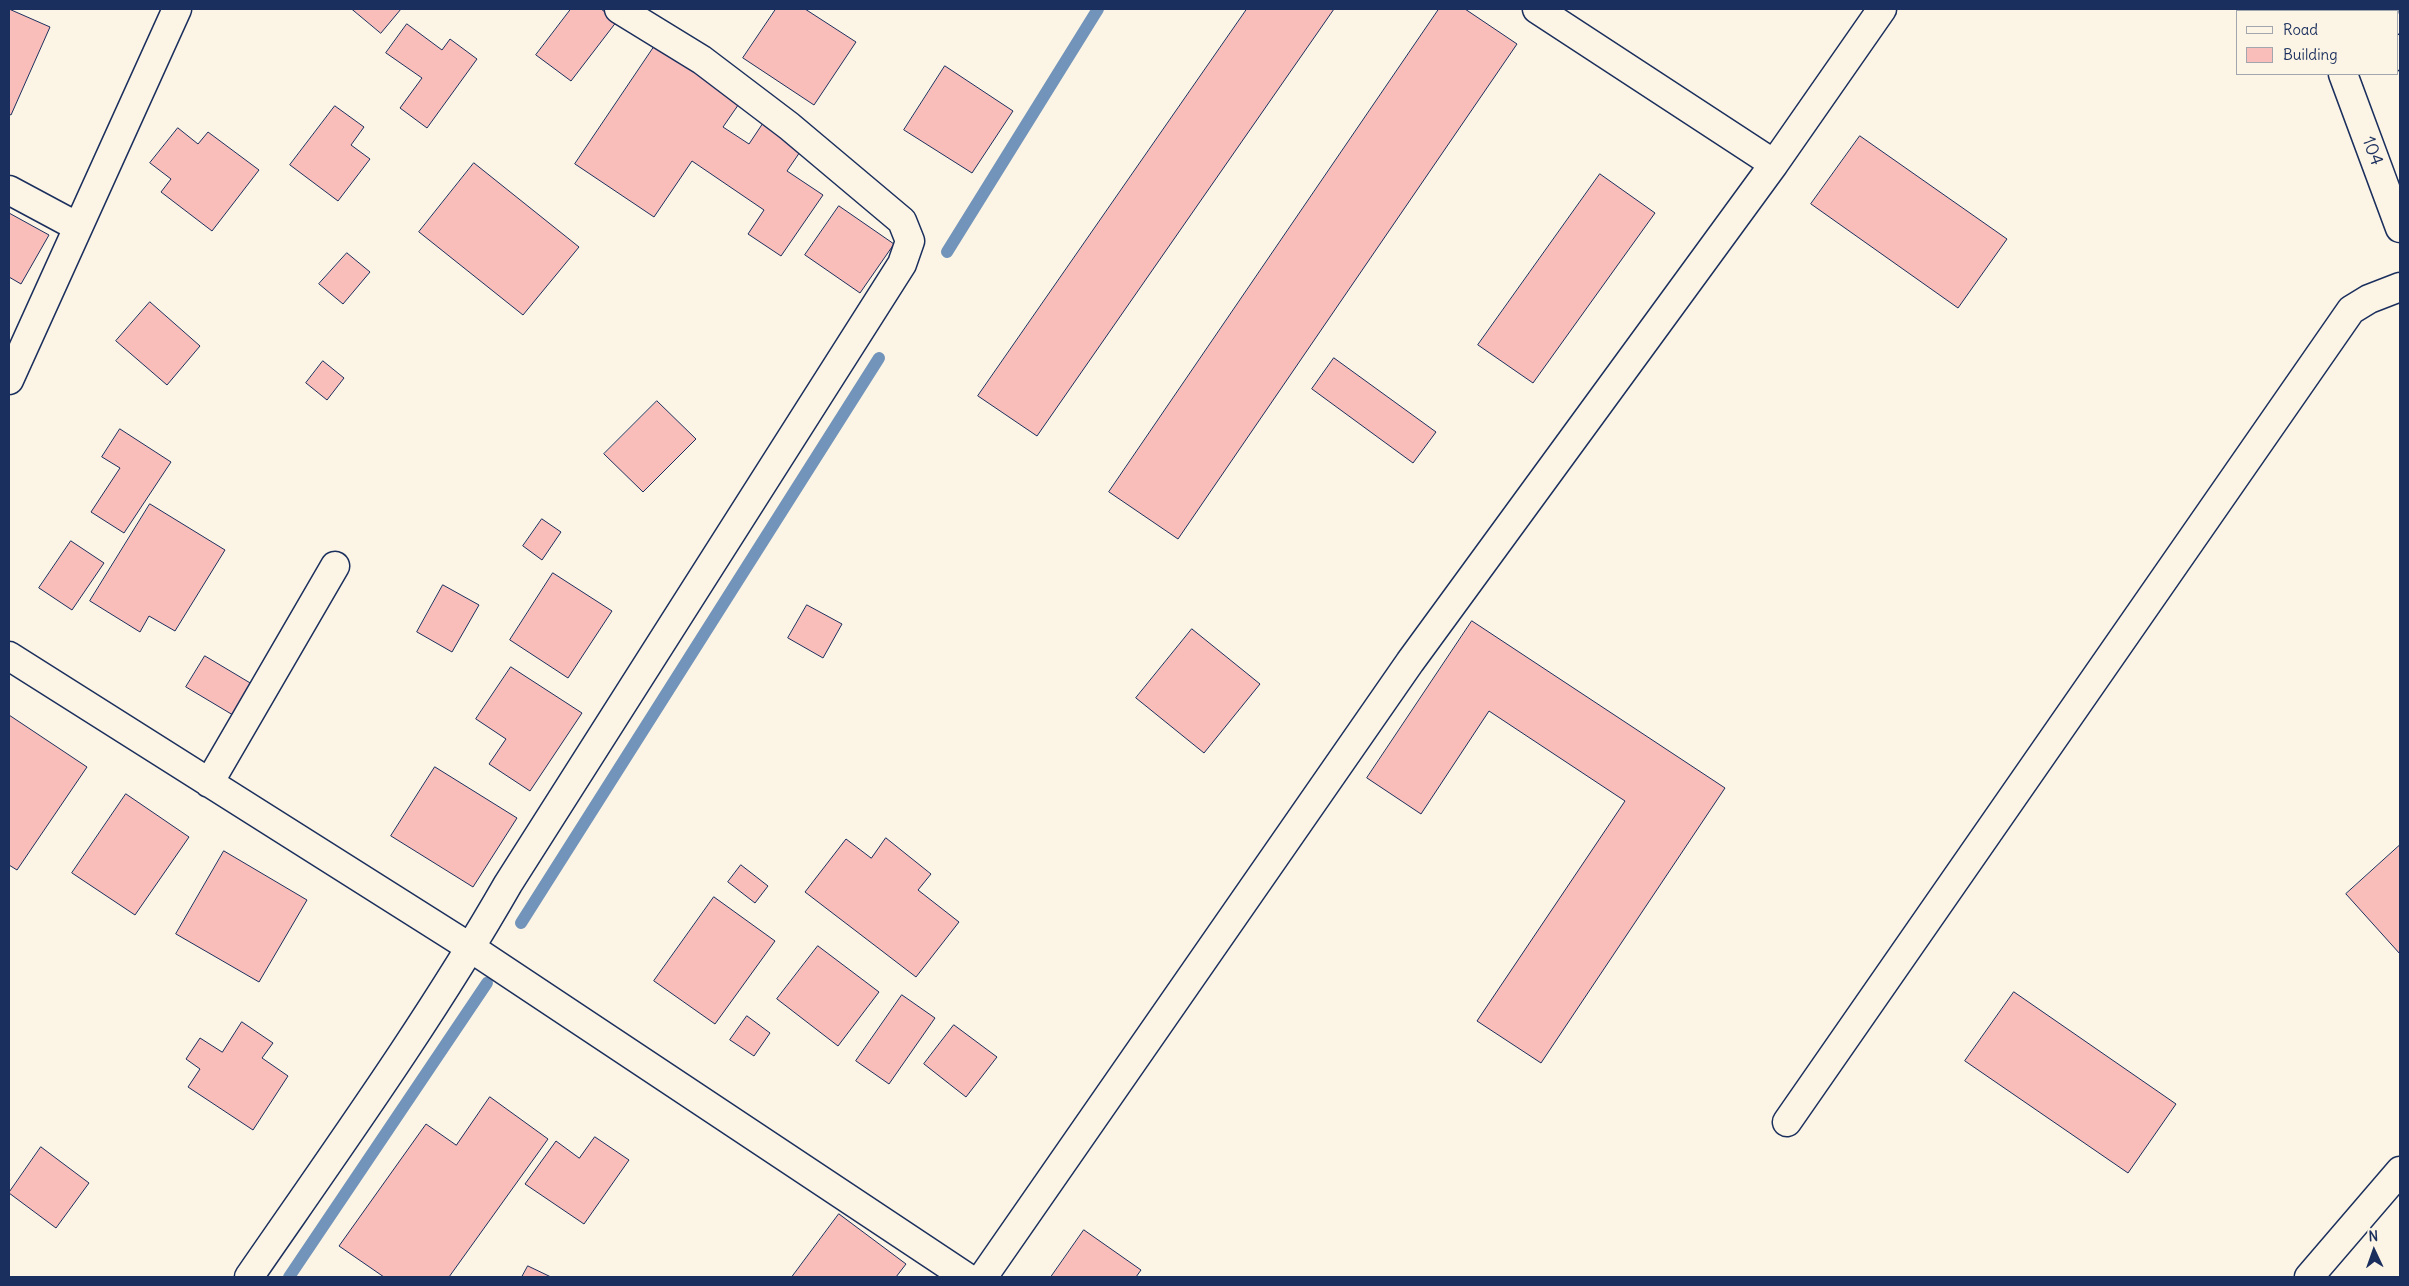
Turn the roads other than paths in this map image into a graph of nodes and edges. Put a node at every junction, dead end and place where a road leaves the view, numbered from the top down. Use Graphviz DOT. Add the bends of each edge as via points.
graph roads {
  1 [pos="177,9"];
  2 [pos="619,9"];
  3 [pos="1537,9"];
  4 [pos="1882,9"];
  5 [pos="2343,75"];
  6 [pos="1774,164"];
  7 [pos="9,190"];
  8 [pos="78,227"];
  9 [pos="2400,228"];
  10 [pos="2400,287"];
  11 [pos="9,380"];
  12 [pos="335,566"];
  13 [pos="9,656"];
  14 [pos="209,782"];
  15 [pos="471,948"];
  16 [pos="1787,1122"];
  17 [pos="2400,1171"];
  18 [pos="249,1277"];
  19 [pos="966,1277"];
  20 [pos="983,1277"];
  21 [pos="2309,1277"];
  1 -- 8 [label="street"];
  2 -- 15 [label="street" via="702,60 789,126 896,215 910,241 902,264 508,884"];
  3 -- 6 [label="street"];
  4 -- 6 [label="street"];
  5 -- 9 [label="street, 104"];
  6 -- 20 [label="street" via="1410,662"];
  7 -- 8 [label="street"];
  8 -- 11 [label="street"];
  10 -- 16 [label="street" via="2351,310"];
  12 -- 14 [label="street"];
  13 -- 14 [label="street"];
  14 -- 15 [label="street"];
  15 -- 18 [label="street"];
  15 -- 19 [label="street"];
  17 -- 21 [label="street"];
}
